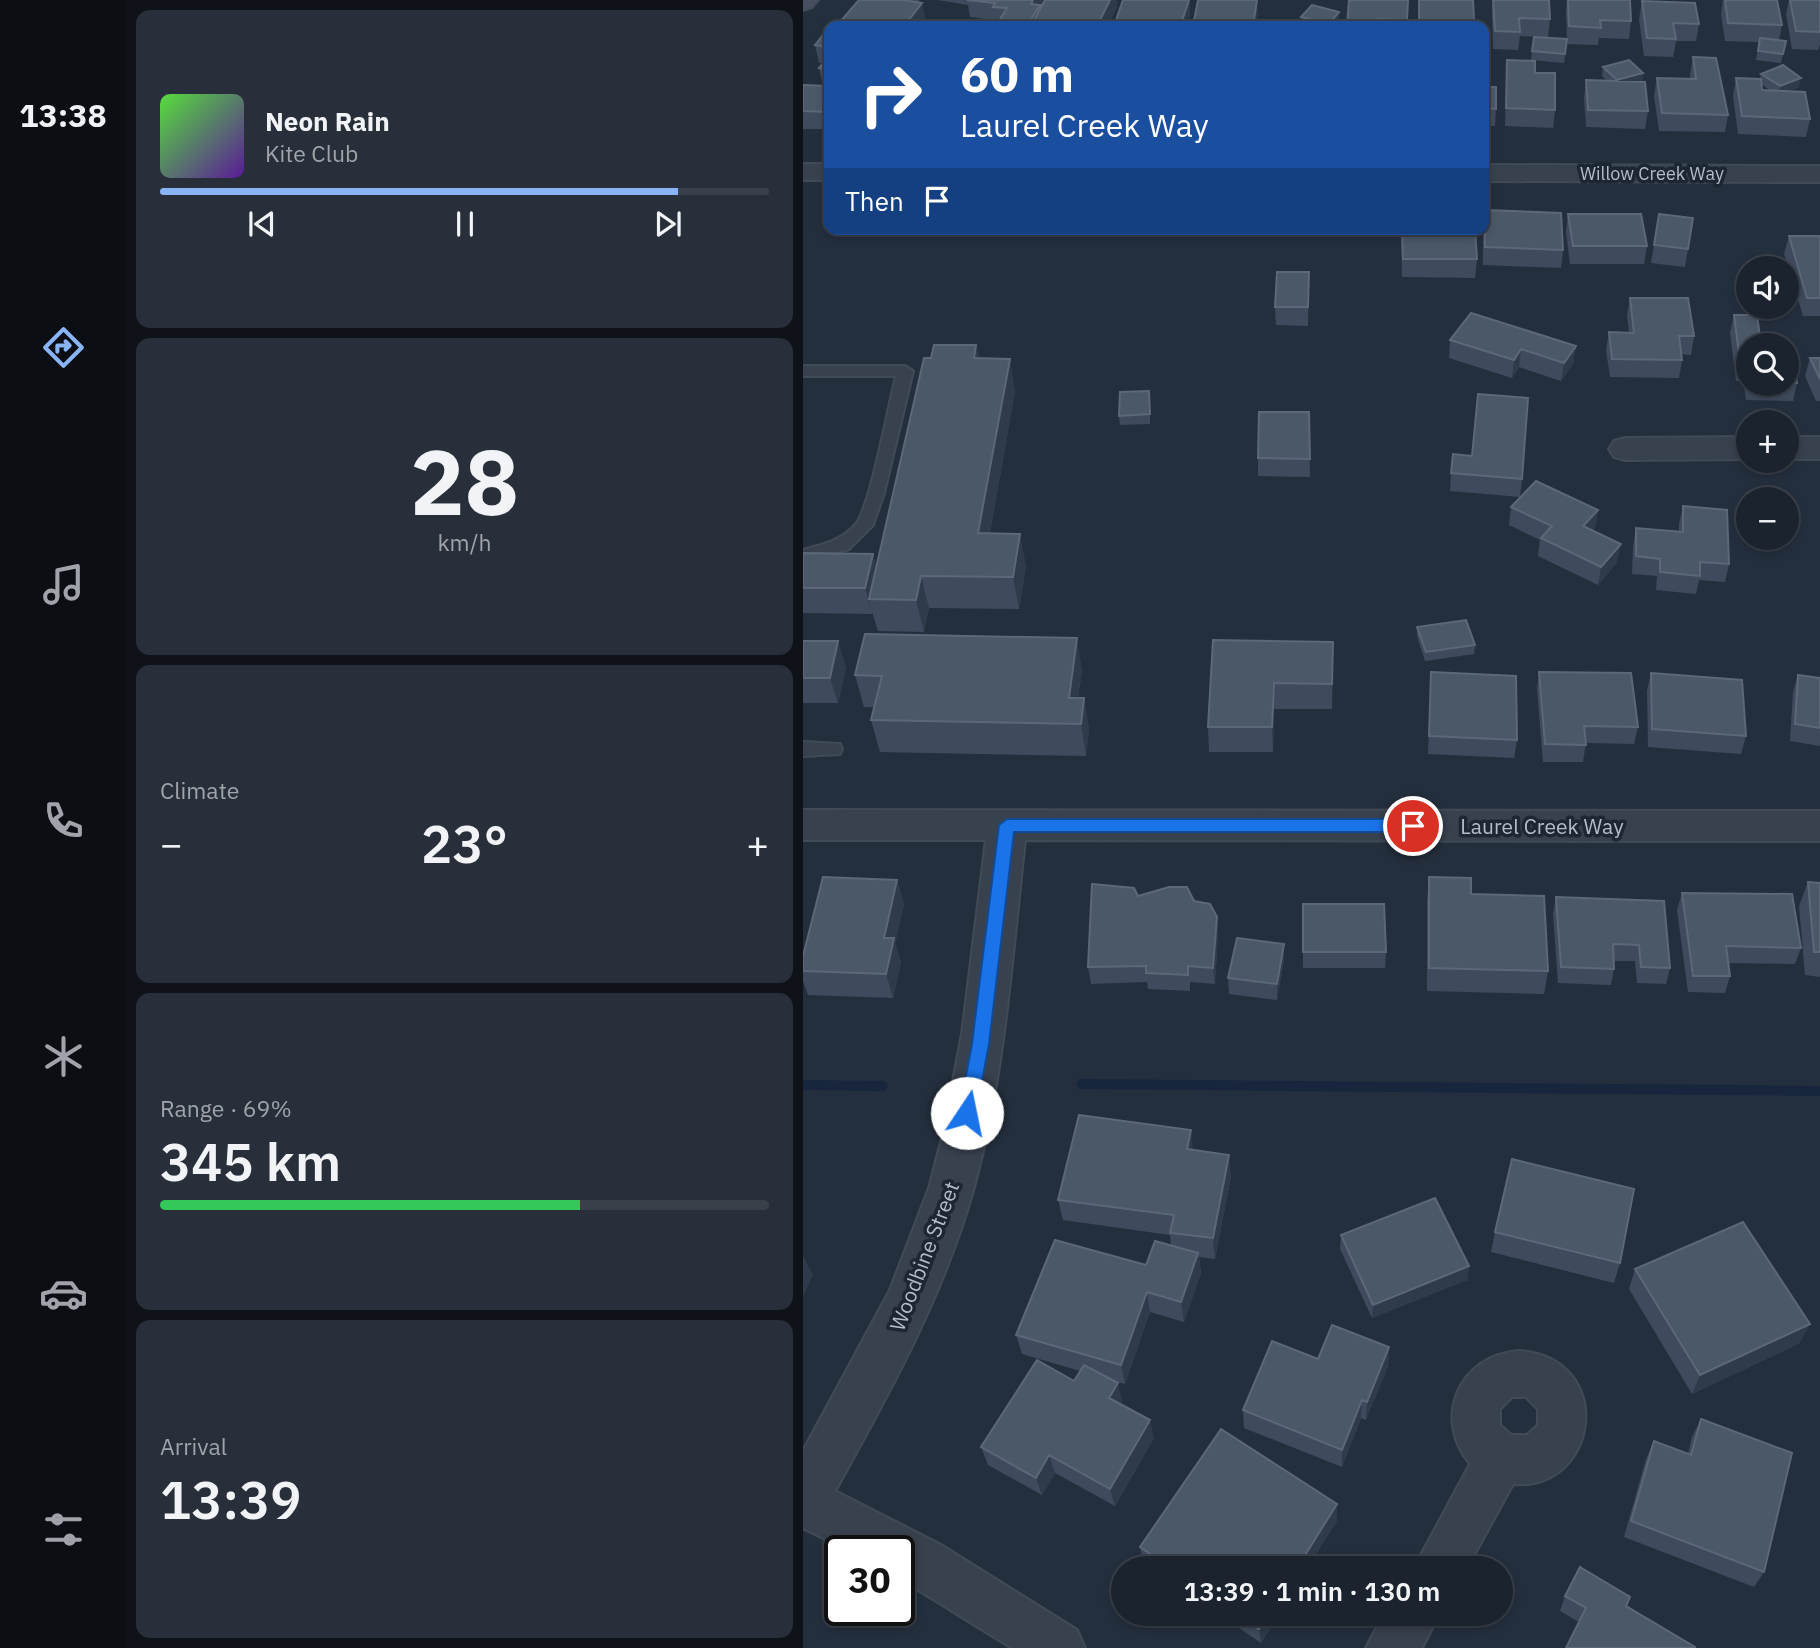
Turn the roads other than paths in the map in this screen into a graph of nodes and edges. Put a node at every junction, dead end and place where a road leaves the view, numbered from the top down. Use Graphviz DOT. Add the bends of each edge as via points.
graph roads {
  1 [pos="803,172"];
  2 [pos="824,172"];
  3 [pos="1489,173"];
  4 [pos="1820,174"];
  5 [pos="803,370"];
  6 [pos="1736,448"];
  7 [pos="1799,448"];
  8 [pos="1820,448"];
  9 [pos="1625,449"];
  10 [pos="803,556"];
  11 [pos="803,749"];
  12 [pos="833,749"];
  13 [pos="803,825"];
  14 [pos="1007,825"];
  15 [pos="1820,826"];
  16 [pos="1502,1456"];
  17 [pos="803,1500"];
  18 [pos="1446,1556"];
  19 [pos="1406,1626"];
  20 [pos="1059,1648"];
  21 [pos="1392,1648"];
  1 -- 2 [label="street"];
  3 -- 4 [label="street, Willow Creek Way"];
  5 -- 10 [label="lane" via="905,371 865,525 843,545"];
  6 -- 9 [label="street"];
  7 -- 8 [label="street"];
  11 -- 12 [label="lane"];
  13 -- 14 [label="street, Laurel Creek Way"];
  14 -- 15 [label="street, Laurel Creek Way"];
  14 -- 17 [label="street, Woodbine Street" via="980,1044 959,1160 935,1238 895,1334"];
  16 -- 18 [label="street"];
  17 -- 20 [label="street" via="923,1563"];
  19 -- 21 [label="street"];
}
